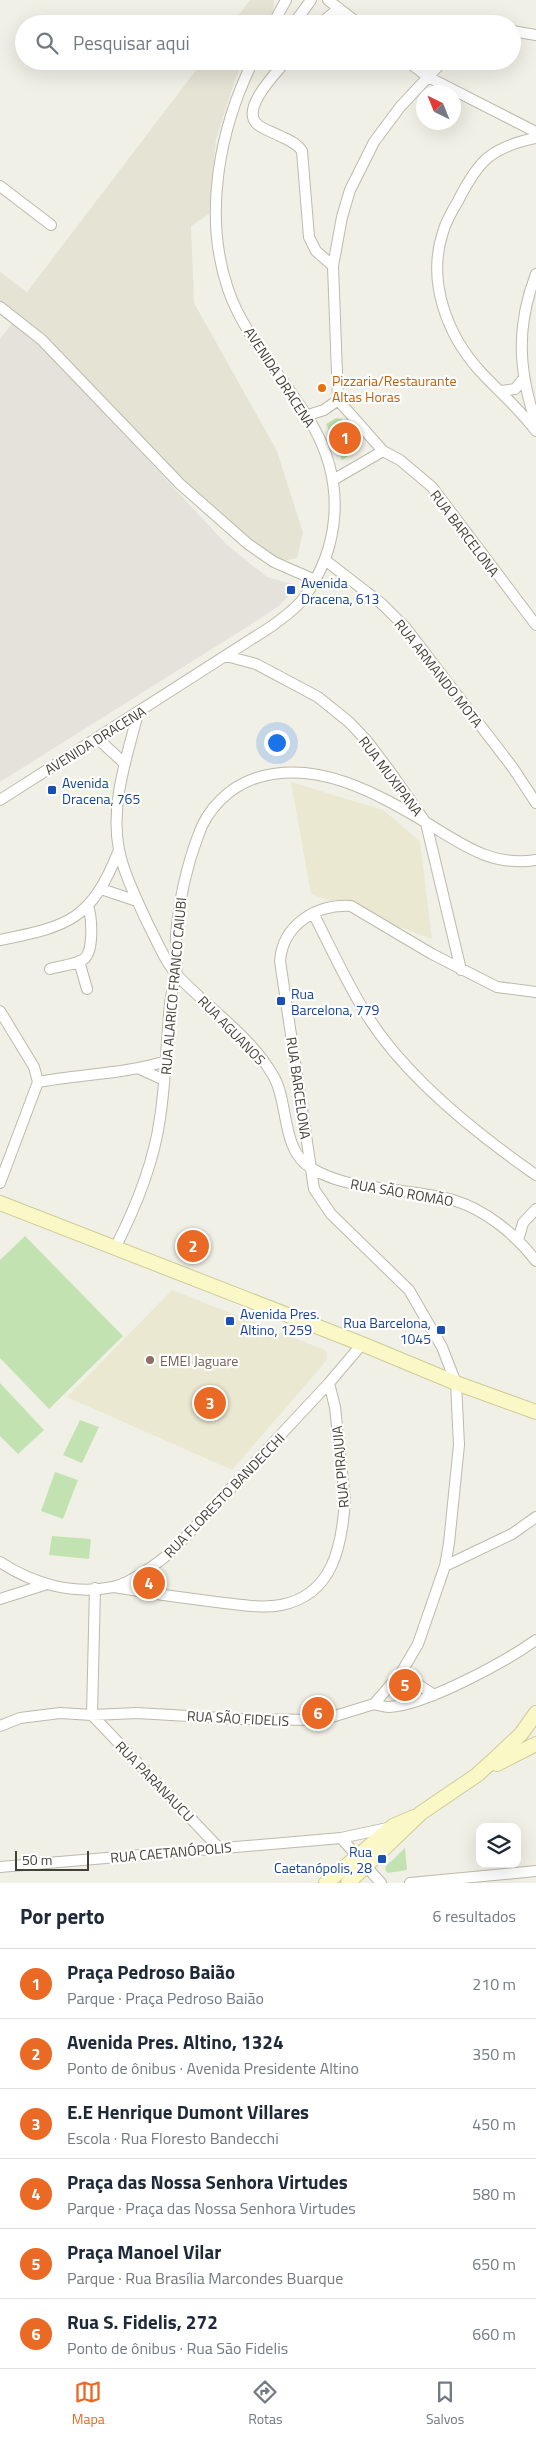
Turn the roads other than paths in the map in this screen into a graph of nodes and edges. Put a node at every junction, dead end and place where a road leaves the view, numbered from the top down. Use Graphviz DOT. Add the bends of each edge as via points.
graph roads {
  1 [pos="286,0"];
  2 [pos="311,0"];
  3 [pos="328,0"];
  4 [pos="339,8"];
  5 [pos="278,15"];
  6 [pos="300,15"];
  7 [pos="331,15"];
  8 [pos="348,15"];
  9 [pos="521,32"];
  10 [pos="536,35"];
  11 [pos="248,70"];
  12 [pos="279,70"];
  13 [pos="419,70"];
  14 [pos="435,70"];
  15 [pos="428,77"];
  16 [pos="536,132"];
  17 [pos="536,138"];
  18 [pos="0,186"];
  19 [pos="51,225"];
  20 [pos="333,266"];
  21 [pos="536,274"];
  22 [pos="0,307"];
  23 [pos="524,378"];
  24 [pos="501,391"];
  25 [pos="338,400"];
  26 [pos="305,416"];
  27 [pos="536,423"];
  28 [pos="536,431"];
  29 [pos="383,451"];
  30 [pos="334,480"];
  31 [pos="325,560"];
  32 [pos="315,580"];
  33 [pos="536,625"];
  34 [pos="226,656"];
  35 [pos="138,713"];
  36 [pos="97,738"];
  37 [pos="125,764"];
  38 [pos="0,800"];
  39 [pos="536,802"];
  40 [pos="426,822"];
  41 [pos="119,850"];
  42 [pos="536,860"];
  43 [pos="101,889"];
  44 [pos="137,900"];
  45 [pos="88,906"];
  46 [pos="313,913"];
  47 [pos="0,940"];
  48 [pos="79,962"];
  49 [pos="50,969"];
  50 [pos="461,970"];
  51 [pos="176,974"];
  52 [pos="87,989"];
  53 [pos="536,992"];
  54 [pos="0,1011"];
  55 [pos="166,1061"];
  56 [pos="140,1069"];
  57 [pos="164,1080"];
  58 [pos="38,1082"];
  59 [pos="309,1167"];
  60 [pos="536,1175"];
  61 [pos="0,1183"];
  62 [pos="0,1203"];
  63 [pos="536,1209"];
  64 [pos="518,1240"];
  65 [pos="115,1248"];
  66 [pos="536,1261"];
  67 [pos="362,1344"];
  68 [pos="329,1383"];
  69 [pos="456,1383"];
  70 [pos="536,1412"];
  71 [pos="536,1516"];
  72 [pos="0,1562"];
  73 [pos="445,1566"];
  74 [pos="44,1585"];
  75 [pos="114,1587"];
  76 [pos="95,1588"];
  77 [pos="0,1599"];
  78 [pos="536,1640"];
  79 [pos="401,1673"];
  80 [pos="434,1695"];
  81 [pos="374,1704"];
  82 [pos="536,1713"];
  83 [pos="92,1714"];
  84 [pos="0,1726"];
  85 [pos="521,1734"];
  86 [pos="536,1742"];
  87 [pos="477,1775"];
  88 [pos="421,1813"];
  89 [pos="393,1826"];
  90 [pos="341,1838"];
  91 [pos="219,1848"];
  92 [pos="362,1861"];
  93 [pos="0,1867"];
  94 [pos="536,1871"];
  95 [pos="326,1883"];
  96 [pos="348,1883"];
  97 [pos="381,1883"];
  98 [pos="410,1883"];
  1 -- 5 [label="street"];
  2 -- 6 [label="street"];
  3 -- 4 [label="street"];
  4 -- 7 [label="street"];
  4 -- 8 [label="street"];
  9 -- 10 [label="street"];
  11 -- 26 [label="street, AVENIDA DRACENA" via="238,91 219,172 218,251 229,291 242,318"];
  12 -- 20 [label="street" via="261,93 252,116 259,126 294,143 302,151 309,237 316,251"];
  13 -- 15 [label="street"];
  14 -- 15 [label="street"];
  15 -- 16 [label="street"];
  15 -- 20 [label="street" via="400,107 360,167 342,217"];
  17 -- 24 [label="street" via="507,144 483,159 470,175 451,213 440,245 437,272 450,325 465,352"];
  18 -- 19 [label="street"];
  20 -- 25 [label="street"];
  21 -- 23 [label="street" via="522,323"];
  22 -- 32 [label="street" via="42,340 180,484 248,544 274,562"];
  23 -- 24 [label="street" via="515,389"];
  23 -- 27 [label="street"];
  24 -- 28 [label="street"];
  25 -- 26 [label="street" via="324,410"];
  25 -- 29 [label="street"];
  26 -- 30 [label="street, AVENIDA DRACENA" via="314,427"];
  29 -- 30 [label="street"];
  29 -- 33 [label="street, RUA BARCELONA" via="400,460 432,488"];
  30 -- 31 [label="street, AVENIDA DRACENA" via="335,529"];
  31 -- 32 [label="street, AVENIDA DRACENA"];
  31 -- 39 [label="street, RUA ARMANDO MOTA" via="382,604 405,627"];
  32 -- 34 [label="street, AVENIDA DRACENA" via="303,600 288,614"];
  34 -- 35 [label="street, AVENIDA DRACENA"];
  34 -- 40 [label="street, RUA MUXIPANA" via="256,664 284,678 309,691 338,713 367,741"];
  35 -- 36 [label="street, AVENIDA DRACENA"];
  35 -- 37 [label="street, RUA AGUANOS"];
  36 -- 37 [label="street"];
  36 -- 38 [label="street, AVENIDA DRACENA"];
  37 -- 41 [label="street, RUA AGUANOS" via="118,802"];
  40 -- 42 [label="street, RUA ALARICO FRANCO CAIUBI" via="496,860 517,863"];
  40 -- 50 [label="street, RUA MUXIPANA"];
  40 -- 51 [label="street, RUA ALARICO FRANCO CAIUBI" via="376,794 322,774 278,772 236,786 205,821 188,862 176,938"];
  41 -- 43 [label="street"];
  41 -- 44 [label="street, RUA AGUANOS"];
  43 -- 44 [label="street"];
  43 -- 45 [label="street"];
  44 -- 51 [label="street, RUA AGUANOS"];
  45 -- 47 [label="street" via="74,918 52,928"];
  45 -- 48 [label="street" via="91,927 88,952"];
  46 -- 50 [label="street, RUA BARCELONA" via="352,906"];
  46 -- 59 [label="street, RUA BARCELONA" via="296,924 284,940 280,961"];
  46 -- 60 [label="street" via="379,1034 424,1084 467,1124"];
  48 -- 49 [label="street"];
  48 -- 52 [label="street"];
  50 -- 53 [label="street, RUA BARCELONA" via="497,987"];
  51 -- 55 [label="street, RUA ALARICO FRANCO CAIUBI"];
  51 -- 59 [label="street, RUA AGUANOS" via="266,1064 280,1091 297,1156"];
  54 -- 58 [label="street" via="34,1067"];
  55 -- 56 [label="street"];
  55 -- 57 [label="street, RUA ALARICO FRANCO CAIUBI"];
  56 -- 57 [label="street"];
  56 -- 58 [label="street"];
  57 -- 65 [label="street, RUA ALARICO FRANCO CAIUBI" via="152,1154"];
  58 -- 61 [label="street"];
  59 -- 64 [label="street, RUA SÃO ROMÃO" via="347,1183 464,1203 497,1222"];
  59 -- 69 [label="street, RUA BARCELONA" via="320,1200 409,1290 442,1347"];
  62 -- 65 [label="main road"];
  63 -- 64 [label="street" via="523,1223"];
  64 -- 66 [label="street, RUA SÃO ROMÃO"];
  65 -- 67 [label="main road"];
  67 -- 68 [label="street, RUA FLORESTO BANDECCHI"];
  67 -- 69 [label="main road"];
  68 -- 75 [label="street, RUA FLORESTO BANDECCHI" via="168,1555"];
  68 -- 75 [label="street, RUA PIRAJUIA" via="335,1408 344,1516 338,1552 316,1590 288,1603 258,1606"];
  69 -- 70 [label="main road"];
  69 -- 73 [label="street" via="459,1444"];
  71 -- 73 [label="street" via="512,1534"];
  72 -- 74 [label="street, RUA FLORESTO BANDECCHI"];
  73 -- 79 [label="street" via="418,1644"];
  74 -- 76 [label="street, RUA FLORESTO BANDECCHI"];
  74 -- 77 [label="street"];
  75 -- 76 [label="street, RUA FLORESTO BANDECCHI"];
  76 -- 83 [label="street"];
  78 -- 80 [label="street" via="520,1652"];
  79 -- 80 [label="street"];
  79 -- 81 [label="street"];
  80 -- 81 [label="street" via="388,1707"];
  81 -- 83 [label="street, RUA SÃO FIDELIS" via="322,1720 137,1712"];
  82 -- 85 [label="main road, RUA CAETANÓPOLIS"];
  83 -- 84 [label="street, RUA SÃO FIDELIS" via="60,1713 20,1718"];
  83 -- 91 [label="street, RUA PARANAUCU"];
  85 -- 86 [label="street"];
  85 -- 87 [label="main road, RUA CAETANÓPOLIS"];
  86 -- 87 [label="main road"];
  87 -- 88 [label="main road, RUA CAETANÓPOLIS"];
  88 -- 89 [label="main road, RUA CAETANÓPOLIS"];
  88 -- 92 [label="main road, RUA CAETANÓPOLIS"];
  89 -- 90 [label="street, RUA CAETANÓPOLIS"];
  89 -- 92 [label="main road, RUA CAETANÓPOLIS"];
  90 -- 91 [label="street, RUA CAETANÓPOLIS"];
  90 -- 92 [label="street"];
  91 -- 93 [label="street, RUA CAETANÓPOLIS"];
  92 -- 95 [label="main road"];
  92 -- 96 [label="main road"];
  92 -- 97 [label="street"];
  94 -- 98 [label="street"];
}
